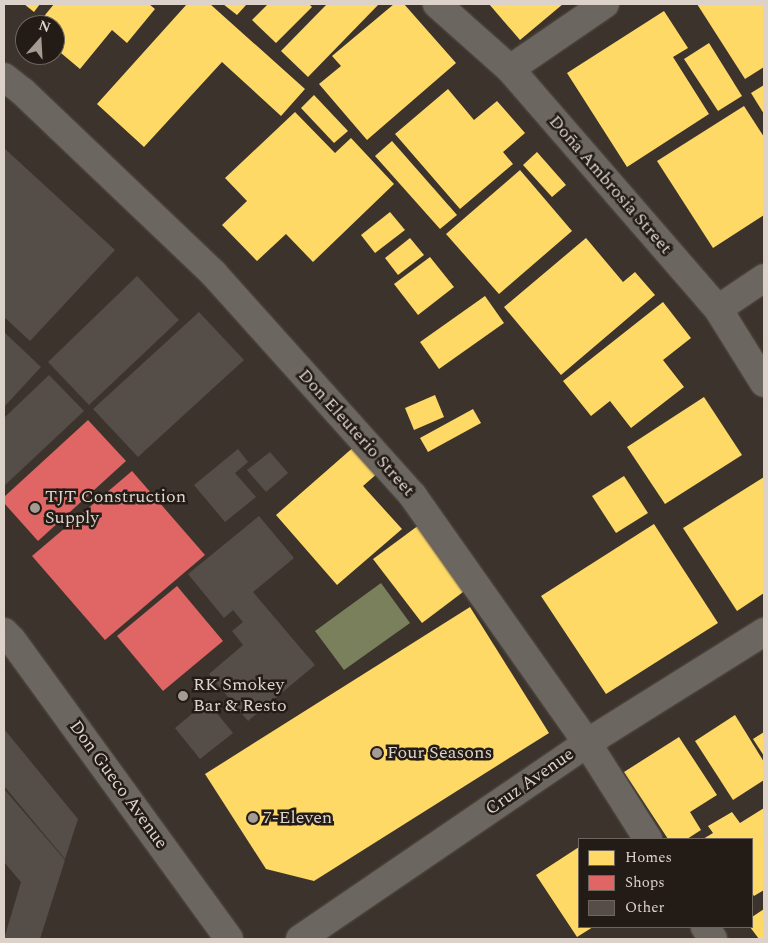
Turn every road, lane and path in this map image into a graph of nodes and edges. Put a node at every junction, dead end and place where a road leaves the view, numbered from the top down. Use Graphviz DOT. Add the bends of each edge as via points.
graph roads {
  1 [pos="437,4"];
  2 [pos="605,4"];
  3 [pos="510,70"];
  4 [pos="4,77"];
  5 [pos="764,278"];
  6 [pos="718,309"];
  7 [pos="764,383"];
  8 [pos="4,632"];
  9 [pos="764,632"];
  10 [pos="587,743"];
  11 [pos="647,838"];
  12 [pos="705,928"];
  13 [pos="229,939"];
  14 [pos="300,939"];
  15 [pos="712,939"];
  1 -- 3 [label="street, Doña Ambrosia Street"];
  2 -- 3 [label="street"];
  3 -- 6 [label="street, Doña Ambrosia Street"];
  4 -- 10 [label="street, Don Eleuterio Street" via="214,274 413,496"];
  5 -- 6 [label="street"];
  6 -- 7 [label="street, Doña Ambrosia Street"];
  8 -- 13 [label="street, Don Gueco Avenue"];
  9 -- 10 [label="street, Cruz Avenue"];
  10 -- 11 [label="street, Don Eleuterio Street"];
  10 -- 14 [label="street, Cruz Avenue"];
  12 -- 15 [label="street"];
}
